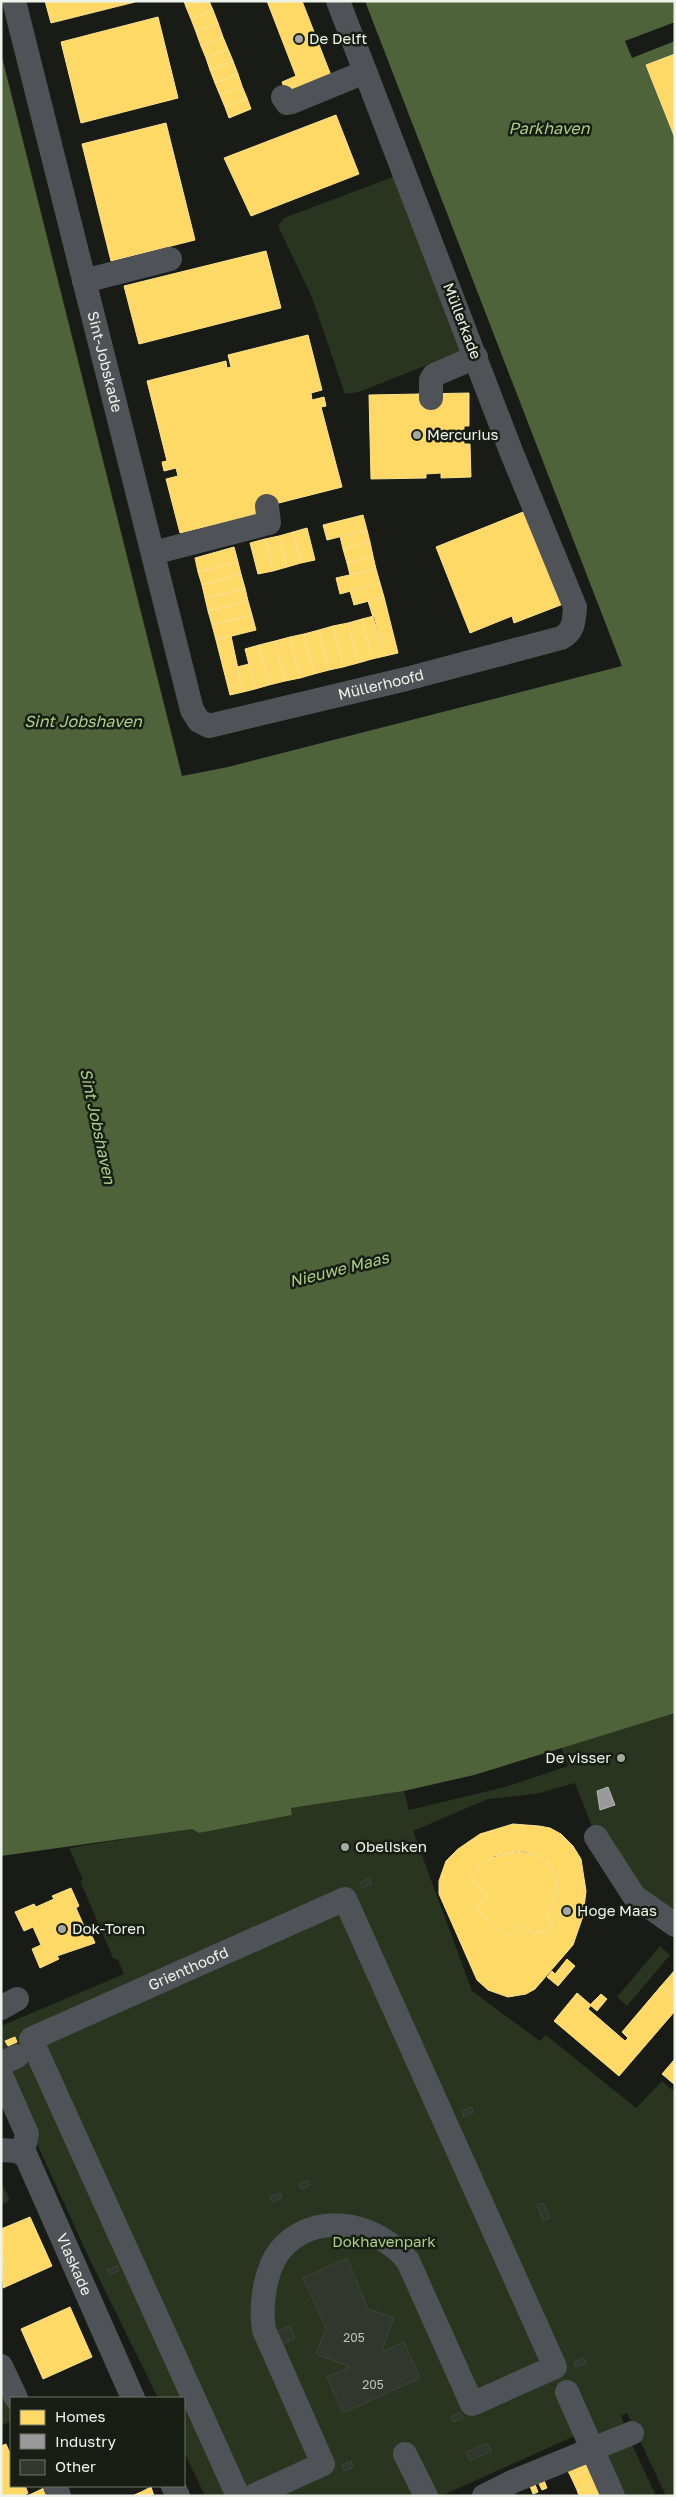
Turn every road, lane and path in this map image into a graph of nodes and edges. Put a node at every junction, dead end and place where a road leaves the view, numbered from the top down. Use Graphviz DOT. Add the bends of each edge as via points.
graph roads {
  1 [pos="14,1"];
  2 [pos="338,1"];
  3 [pos="365,72"];
  4 [pos="283,97"];
  5 [pos="170,260"];
  6 [pos="84,281"];
  7 [pos="476,357"];
  8 [pos="431,398"];
  9 [pos="267,506"];
  10 [pos="153,553"];
  11 [pos="563,638"];
  12 [pos="199,721"];
  13 [pos="596,1837"];
  14 [pos="675,1925"];
  15 [pos="16,2053"];
  16 [pos="1,2075"];
  17 [pos="12,2151"];
  18 [pos="1,2366"];
  19 [pos="567,2392"];
  20 [pos="16,2397"];
  21 [pos="133,2397"];
  22 [pos="632,2433"];
  23 [pos="592,2449"];
  24 [pos="405,2454"];
  25 [pos="423,2490"];
  26 [pos="238,2496"];
  27 [pos="253,2496"];
  28 [pos="484,2496"];
  29 [pos="613,2496"];
  1 -- 6 [label="street, Sint-Jobskade"];
  2 -- 3 [label="street, Müllerkade"];
  3 -- 4 [label="street" via="292,102 287,103"];
  3 -- 7 [label="street, Müllerkade"];
  5 -- 6 [label="street"];
  6 -- 10 [label="street, Sint-Jobskade"];
  7 -- 8 [label="street" via="434,375"];
  7 -- 11 [label="street, Müllerkade" via="575,607 574,623"];
  9 -- 10 [label="street" via="269,522"];
  10 -- 12 [label="street, Sint-Jobskade" via="192,710"];
  11 -- 12 [label="street, Müllerhoofd" via="218,725 209,726"];
  13 -- 14 [label="street" via="634,1896"];
  15 -- 26 [label="street"];
  15 -- 27 [label="street, Grienthoofd" via="345,1899 555,2368 472,2404 408,2261 398,2250 379,2236 340,2225 332,2224 296,2236 281,2250 273,2264 262,2316 264,2330 323,2464"];
  16 -- 17 [label="street" via="27,2134"];
  17 -- 21 [label="street, Vlaskade"];
  18 -- 20 [label="street"];
  19 -- 23 [label="street"];
  22 -- 23 [label="street"];
  23 -- 28 [label="street"];
  23 -- 29 [label="street"];
  24 -- 25 [label="street"];
}
